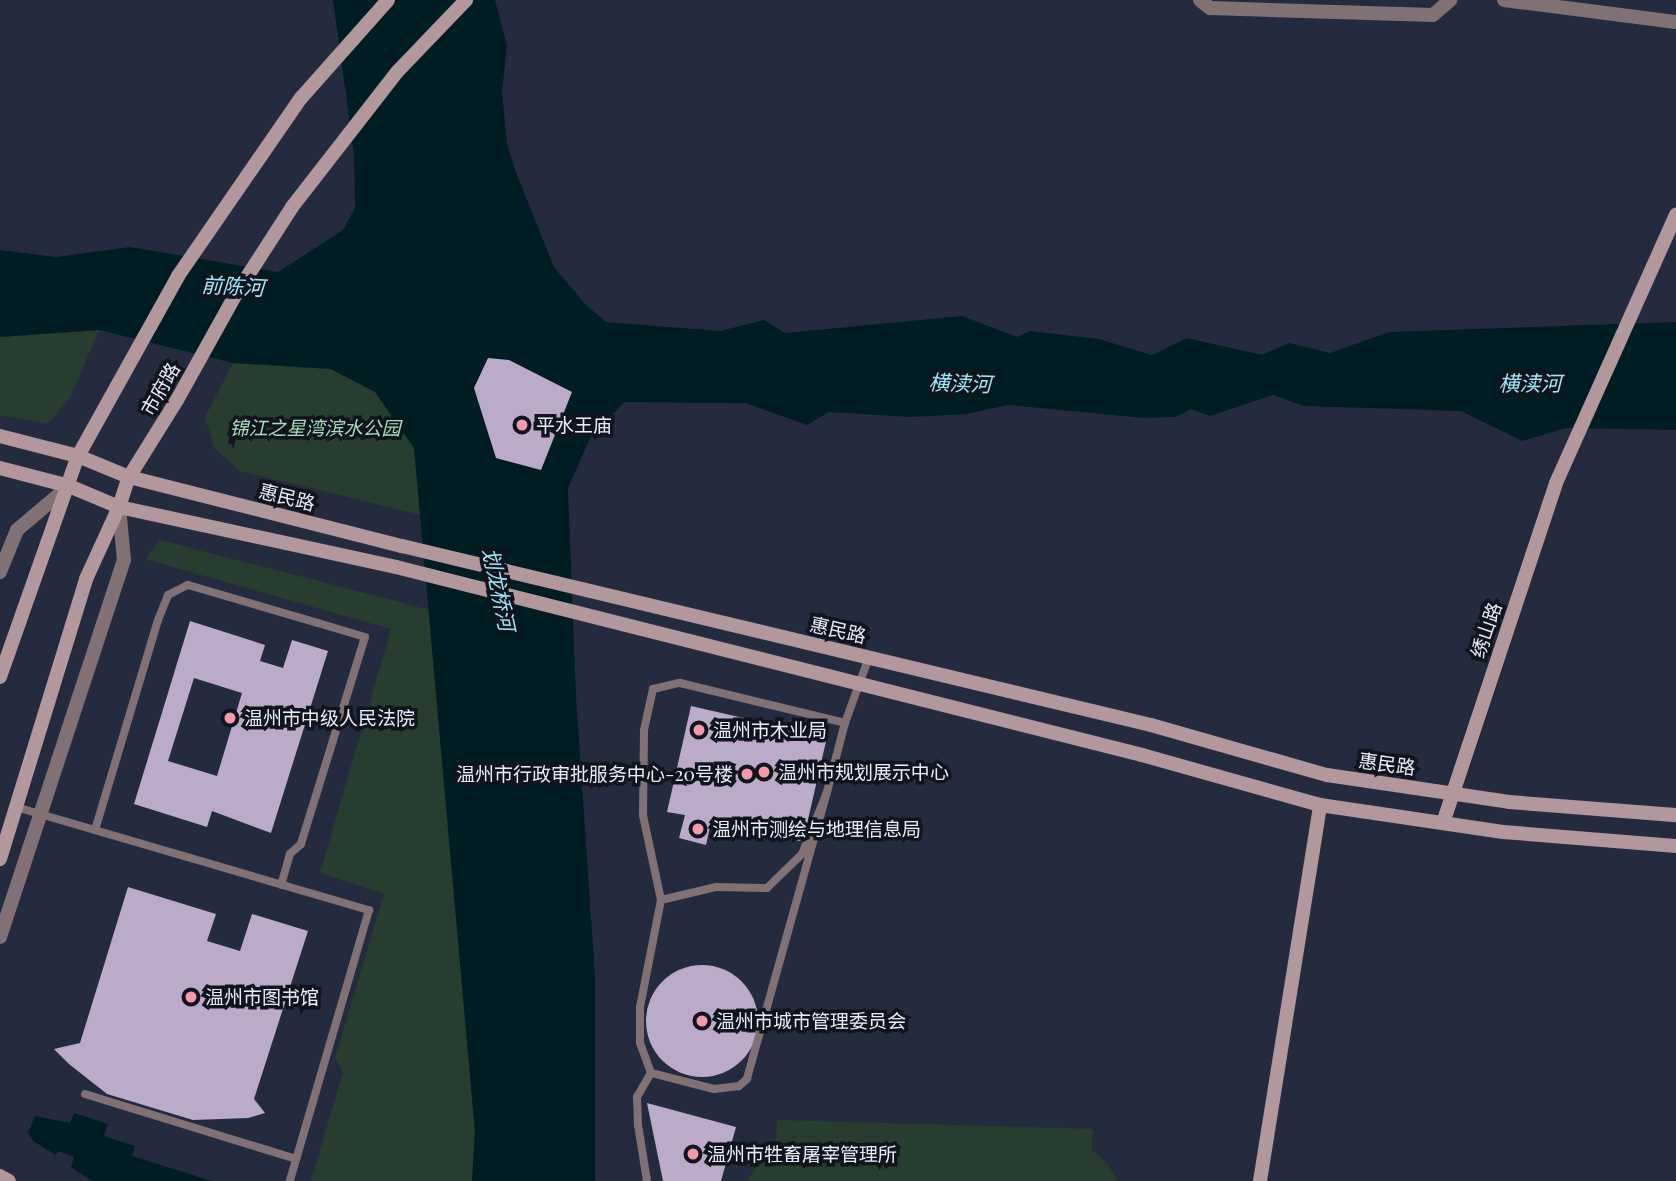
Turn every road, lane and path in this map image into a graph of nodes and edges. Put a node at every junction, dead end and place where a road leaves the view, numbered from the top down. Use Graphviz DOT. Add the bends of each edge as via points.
graph roads {
  1 [pos="388,0"];
  2 [pos="466,0"];
  3 [pos="1200,0"];
  4 [pos="1450,0"];
  5 [pos="1504,0"];
  6 [pos="1676,22"];
  7 [pos="1676,215"];
  8 [pos="0,436"];
  9 [pos="78,456"];
  10 [pos="0,468"];
  11 [pos="129,477"];
  12 [pos="69,486"];
  13 [pos="119,507"];
  14 [pos="0,572"];
  15 [pos="869,657"];
  16 [pos="0,677"];
  17 [pos="859,684"];
  18 [pos="845,723"];
  19 [pos="827,792"];
  20 [pos="1451,793"];
  21 [pos="1320,805"];
  22 [pos="16,807"];
  23 [pos="40,814"];
  24 [pos="1676,815"];
  25 [pos="1443,823"];
  26 [pos="95,830"];
  27 [pos="1676,846"];
  28 [pos="0,859"];
  29 [pos="281,885"];
  30 [pos="662,900"];
  31 [pos="0,937"];
  32 [pos="651,1073"];
  33 [pos="85,1094"];
  34 [pos="296,1159"];
  35 [pos="0,1176"];
  36 [pos="9,1181"];
  37 [pos="290,1181"];
  38 [pos="647,1181"];
  39 [pos="1260,1181"];
  1 -- 9 [label="main road, 市府路" via="301,98 243,177 178,276"];
  2 -- 11 [label="main road, 市府路" via="397,72 292,207"];
  3 -- 4 [label="street" via="1210,8 1433,15"];
  5 -- 6 [label="street"];
  7 -- 20 [label="main road, 绣山路" via="1556,483"];
  8 -- 9 [label="main road, 惠民路"];
  9 -- 11 [label="main road, 惠民路"];
  9 -- 12 [label="main road, 市府路"];
  10 -- 12 [label="main road"];
  11 -- 13 [label="main road, 市府路"];
  11 -- 15 [label="main road, 惠民路"];
  12 -- 13 [label="main road"];
  12 -- 14 [label="street" via="17,530"];
  12 -- 16 [label="main road, 市府路"];
  13 -- 17 [label="main road" via="396,567"];
  13 -- 22 [label="main road, 市府路" via="86,579"];
  13 -- 23 [label="street" via="124,560"];
  15 -- 17 [label="lane"];
  15 -- 20 [label="main road, 惠民路" via="1151,725 1327,775"];
  17 -- 18 [label="lane"];
  17 -- 21 [label="main road"];
  18 -- 19 [label="lane"];
  18 -- 30 [label="lane" via="680,683 653,689 644,730 643,815"];
  19 -- 30 [label="lane" via="802,854 767,888 716,887"];
  19 -- 32 [label="lane" via="747,1079 739,1086 714,1089"];
  20 -- 24 [label="main road, 惠民路"];
  20 -- 25 [label="main road, 绣山路"];
  21 -- 25 [label="main road"];
  21 -- 39 [label="main road"];
  22 -- 23 [label="lane"];
  22 -- 28 [label="main road, 市府路"];
  23 -- 26 [label="lane"];
  23 -- 31 [label="street"];
  25 -- 27 [label="main road"];
  26 -- 29 [label="lane"];
  26 -- 29 [label="lane" via="168,595 188,586 365,637 301,844 290,854"];
  29 -- 34 [label="lane" via="369,910"];
  30 -- 32 [label="lane" via="640,1007 640,1043"];
  32 -- 38 [label="lane" via="637,1097"];
  33 -- 34 [label="lane"];
  34 -- 37 [label="lane"];
  35 -- 36 [label="main road"];
}
